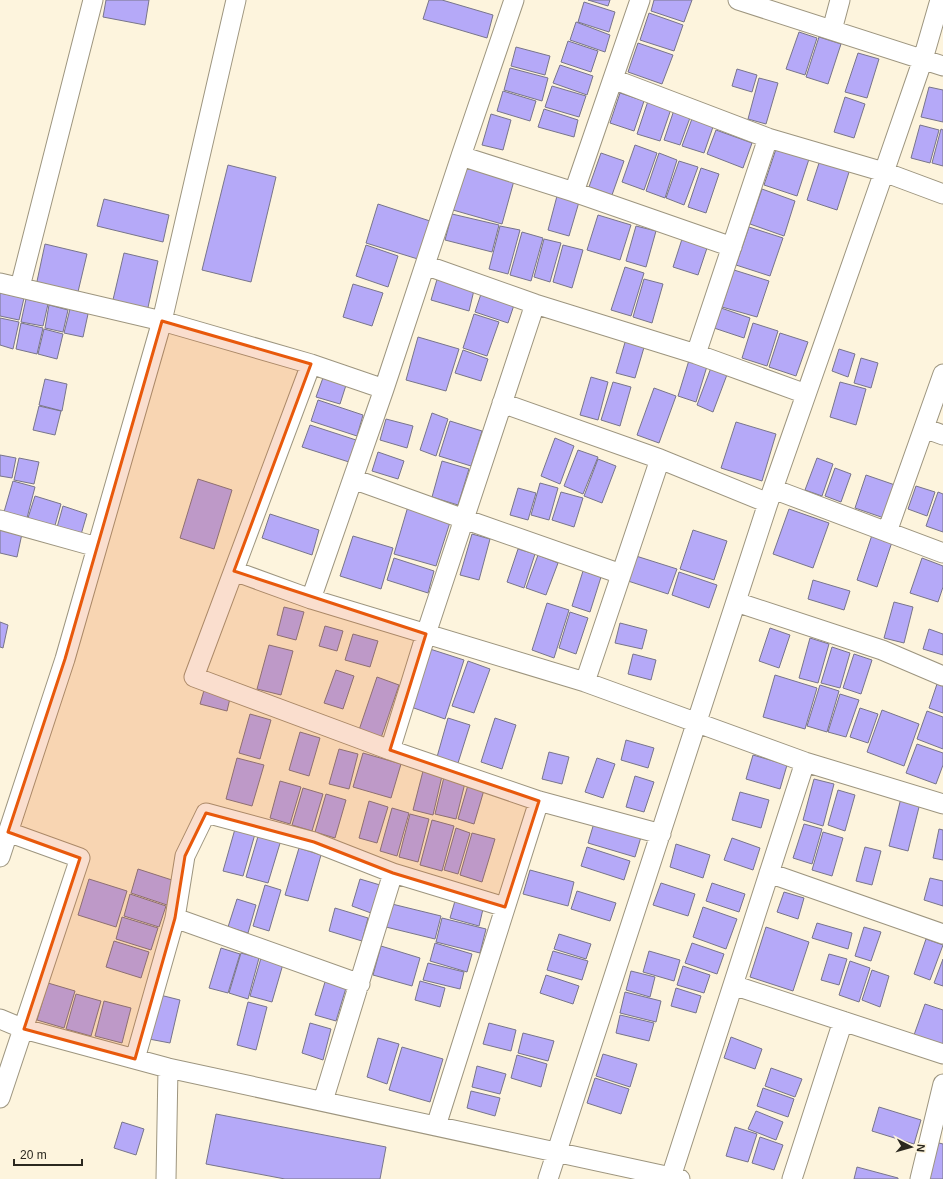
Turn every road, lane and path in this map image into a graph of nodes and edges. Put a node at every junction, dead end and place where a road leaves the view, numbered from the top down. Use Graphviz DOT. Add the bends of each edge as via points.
graph roads {
  1 [pos="93,0"];
  2 [pos="236,0"];
  3 [pos="514,0"];
  4 [pos="640,0"];
  5 [pos="738,0"];
  6 [pos="840,0"];
  7 [pos="940,0"];
  8 [pos="832,30"];
  9 [pos="923,59"];
  10 [pos="943,66"];
  11 [pos="613,79"];
  12 [pos="768,138"];
  13 [pos="461,156"];
  14 [pos="884,172"];
  15 [pos="574,192"];
  16 [pos="943,194"];
  17 [pos="732,247"];
  18 [pos="425,264"];
  19 [pos="0,283"];
  20 [pos="20,287"];
  21 [pos="535,304"];
  22 [pos="162,321"];
  23 [pos="696,354"];
  24 [pos="311,364"];
  25 [pos="943,374"];
  26 [pos="384,389"];
  27 [pos="806,394"];
  28 [pos="502,403"];
  29 [pos="924,428"];
  30 [pos="943,435"];
  31 [pos="660,458"];
  32 [pos="353,479"];
  33 [pos="771,496"];
  34 [pos="0,520"];
  35 [pos="464,520"];
  36 [pos="887,532"];
  37 [pos="97,547"];
  38 [pos="943,553"];
  39 [pos="234,571"];
  40 [pos="621,574"];
  41 [pos="311,598"];
  42 [pos="736,602"];
  43 [pos="426,634"];
  44 [pos="943,676"];
  45 [pos="585,682"];
  46 [pos="697,723"];
  47 [pos="390,750"];
  48 [pos="805,762"];
  49 [pos="539,801"];
  50 [pos="943,804"];
  51 [pos="8,832"];
  52 [pos="661,834"];
  53 [pos="0,857"];
  54 [pos="393,873"];
  55 [pos="769,873"];
  56 [pos="505,907"];
  57 [pos="175,918"];
  58 [pos="943,934"];
  59 [pos="360,984"];
  60 [pos="733,985"];
  61 [pos="0,1019"];
  62 [pos="843,1021"];
  63 [pos="24,1029"];
  64 [pos="943,1054"];
  65 [pos="135,1059"];
  66 [pos="168,1068"];
  67 [pos="943,1084"];
  68 [pos="0,1098"];
  69 [pos="323,1101"];
  70 [pos="436,1126"];
  71 [pos="557,1151"];
  72 [pos="676,1178"];
  73 [pos="166,1179"];
  74 [pos="548,1179"];
  75 [pos="792,1179"];
  76 [pos="920,1179"];
  1 -- 20 [label="street"];
  2 -- 22 [label="street"];
  3 -- 13 [label="street"];
  4 -- 11 [label="street"];
  5 -- 8 [label="street"];
  6 -- 8 [label="street"];
  7 -- 9 [label="street"];
  8 -- 9 [label="street"];
  9 -- 10 [label="street"];
  9 -- 14 [label="street"];
  11 -- 12 [label="street"];
  11 -- 15 [label="street"];
  12 -- 14 [label="street"];
  12 -- 17 [label="street"];
  13 -- 15 [label="street"];
  13 -- 18 [label="street"];
  14 -- 16 [label="street"];
  14 -- 27 [label="street"];
  15 -- 17 [label="street"];
  17 -- 23 [label="street"];
  18 -- 21 [label="street"];
  18 -- 26 [label="street"];
  19 -- 20 [label="street"];
  20 -- 22 [label="street"];
  21 -- 23 [label="street"];
  21 -- 28 [label="street"];
  22 -- 24 [label="street"];
  22 -- 37 [label="street"];
  23 -- 27 [label="street"];
  24 -- 26 [label="street"];
  24 -- 39 [label="street"];
  25 -- 29 [label="street"];
  26 -- 32 [label="street"];
  27 -- 33 [label="street"];
  28 -- 31 [label="street"];
  28 -- 35 [label="street"];
  29 -- 30 [label="street"];
  29 -- 36 [label="street"];
  31 -- 33 [label="street"];
  31 -- 40 [label="street"];
  32 -- 35 [label="street"];
  32 -- 41 [label="street"];
  33 -- 36 [label="street"];
  33 -- 42 [label="street"];
  34 -- 37 [label="street"];
  35 -- 40 [label="street"];
  35 -- 43 [label="street"];
  36 -- 38 [label="street"];
  37 -- 51 [label="street" via="65,659"];
  39 -- 41 [label="street"];
  39 -- 47 [label="street" via="194,677"];
  40 -- 45 [label="street"];
  41 -- 43 [label="street"];
  42 -- 44 [label="street" via="882,650"];
  42 -- 46 [label="street"];
  43 -- 45 [label="street"];
  43 -- 47 [label="street"];
  45 -- 46 [label="street"];
  46 -- 48 [label="street"];
  46 -- 52 [label="street"];
  47 -- 49 [label="street"];
  48 -- 50 [label="street"];
  48 -- 55 [label="street"];
  49 -- 52 [label="street"];
  49 -- 56 [label="street"];
  51 -- 53 [label="street"];
  51 -- 63 [label="street" via="80,858"];
  52 -- 71 [label="street"];
  54 -- 56 [label="street"];
  54 -- 57 [label="street" via="314,842 206,814 185,856"];
  54 -- 59 [label="street"];
  55 -- 58 [label="street"];
  55 -- 60 [label="street"];
  56 -- 70 [label="street"];
  57 -- 59 [label="street"];
  57 -- 65 [label="street"];
  59 -- 69 [label="street"];
  60 -- 62 [label="street"];
  60 -- 72 [label="street"];
  61 -- 63 [label="street"];
  62 -- 64 [label="street"];
  62 -- 75 [label="street"];
  63 -- 65 [label="street"];
  63 -- 68 [label="street"];
  65 -- 66 [label="street"];
  66 -- 69 [label="street"];
  66 -- 73 [label="street"];
  67 -- 76 [label="street"];
  69 -- 70 [label="street"];
  70 -- 71 [label="street"];
  71 -- 72 [label="street"];
  71 -- 74 [label="street"];
}
